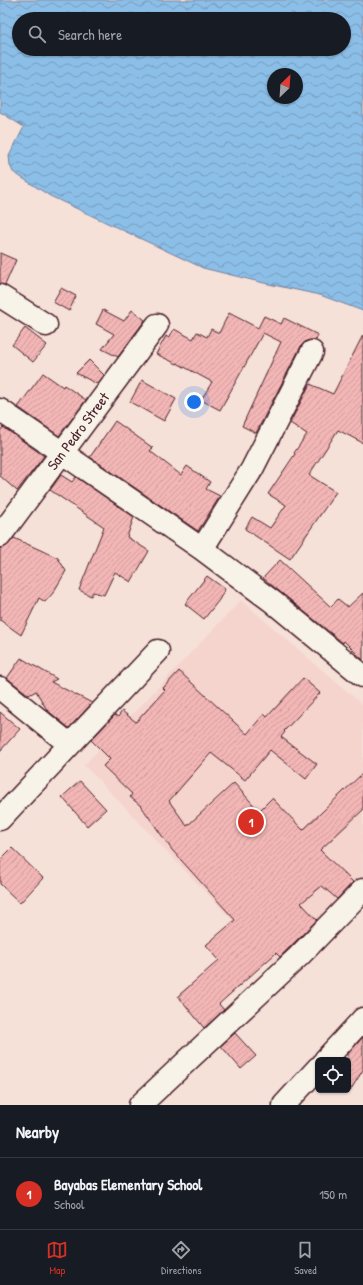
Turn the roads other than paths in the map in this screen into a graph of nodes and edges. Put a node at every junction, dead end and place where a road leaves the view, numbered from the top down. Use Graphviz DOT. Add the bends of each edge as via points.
graph roads {
  1 [pos="0,296"];
  2 [pos="46,325"];
  3 [pos="157,325"];
  4 [pos="312,352"];
  5 [pos="0,410"];
  6 [pos="62,452"];
  7 [pos="0,536"];
  8 [pos="202,549"];
  9 [pos="158,651"];
  10 [pos="363,676"];
  11 [pos="0,688"];
  12 [pos="70,744"];
  13 [pos="1,816"];
  14 [pos="363,890"];
  15 [pos="363,1019"];
  16 [pos="328,1057"];
  17 [pos="315,1071"];
  18 [pos="140,1105"];
  19 [pos="284,1105"];
  1 -- 2 [label="street"];
  3 -- 6 [label="street, San Pedro Street"];
  4 -- 8 [label="street" via="252,468"];
  5 -- 6 [label="street"];
  6 -- 7 [label="street, San Pedro Street"];
  6 -- 8 [label="street"];
  8 -- 10 [label="street" via="273,602"];
  9 -- 12 [label="street"];
  11 -- 12 [label="street"];
  12 -- 13 [label="street"];
  14 -- 18 [label="street" via="299,956"];
  15 -- 16 [label="street"];
  17 -- 19 [label="street"];
}
